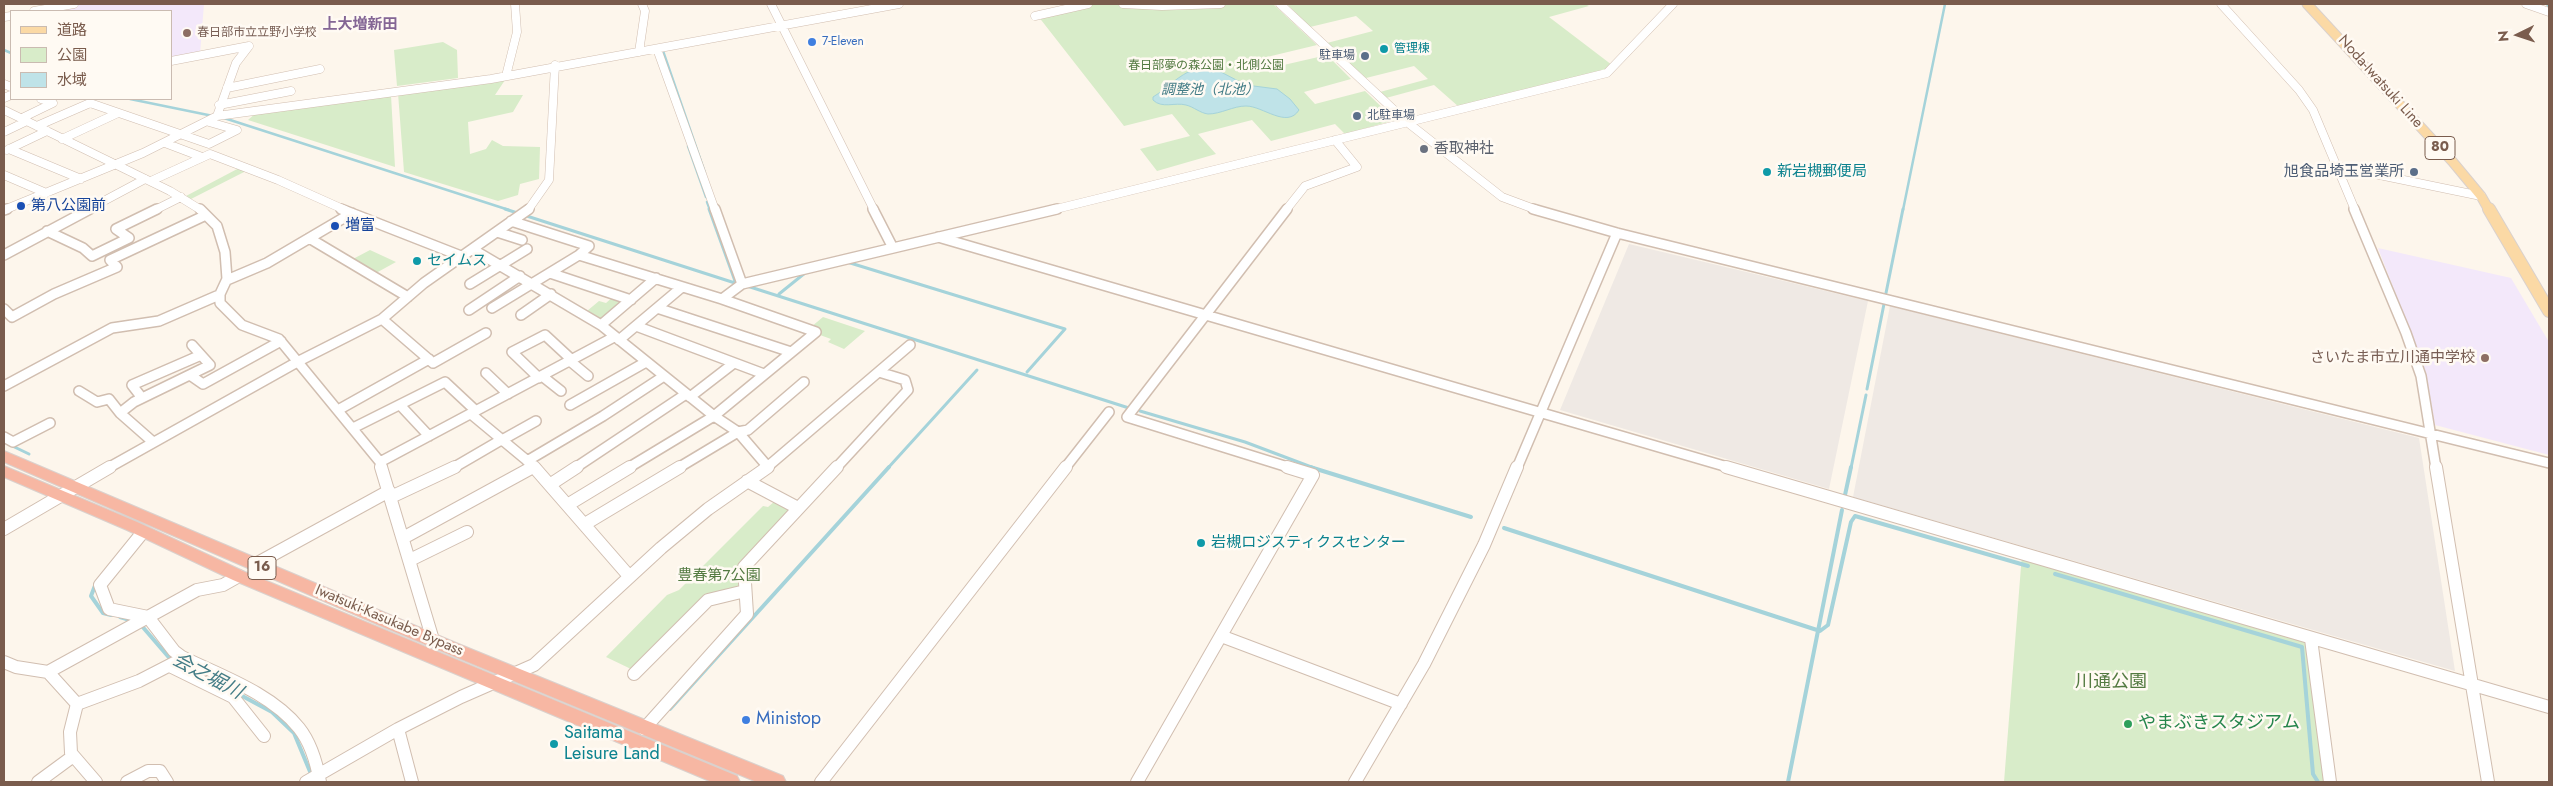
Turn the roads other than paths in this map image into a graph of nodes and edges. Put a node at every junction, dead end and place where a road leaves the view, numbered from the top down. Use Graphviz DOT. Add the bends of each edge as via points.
graph roads {
  1 [pos="74,4"];
  2 [pos="515,4"];
  3 [pos="642,4"];
  4 [pos="771,4"];
  5 [pos="899,4"];
  6 [pos="1088,4"];
  7 [pos="1123,4"];
  8 [pos="1221,4"];
  9 [pos="1280,4"];
  10 [pos="1673,4"];
  11 [pos="2221,4"];
  12 [pos="2308,4"];
  13 [pos="2526,4"];
  14 [pos="40,10"];
  15 [pos="2549,12"];
  16 [pos="1035,16"];
  17 [pos="782,26"];
  18 [pos="657,48"];
  19 [pos="639,52"];
  20 [pos="172,61"];
  21 [pos="555,66"];
  22 [pos="320,70"];
  23 [pos="506,76"];
  24 [pos="227,88"];
  25 [pos="292,91"];
  26 [pos="44,100"];
  27 [pos="219,106"];
  28 [pos="6,112"];
  29 [pos="118,113"];
  30 [pos="217,116"];
  31 [pos="25,120"];
  32 [pos="209,122"];
  33 [pos="1407,122"];
  34 [pos="37,126"];
  35 [pos="47,131"];
  36 [pos="4,132"];
  37 [pos="181,135"];
  38 [pos="62,139"];
  39 [pos="1335,140"];
  40 [pos="164,143"];
  41 [pos="6,150"];
  42 [pos="202,157"];
  43 [pos="114,165"];
  44 [pos="2336,166"];
  45 [pos="4,175"];
  46 [pos="81,179"];
  47 [pos="148,180"];
  48 [pos="46,193"];
  49 [pos="2481,196"];
  50 [pos="181,197"];
  51 [pos="4,210"];
  52 [pos="352,213"];
  53 [pos="206,215"];
  54 [pos="511,221"];
  55 [pos="47,231"];
  56 [pos="496,232"];
  57 [pos="1617,233"];
  58 [pos="938,237"];
  59 [pos="309,238"];
  60 [pos="522,240"];
  61 [pos="893,248"];
  62 [pos="472,249"];
  63 [pos="527,249"];
  64 [pos="4,255"];
  65 [pos="579,255"];
  66 [pos="461,256"];
  67 [pos="502,266"];
  68 [pos="550,273"];
  69 [pos="520,276"];
  70 [pos="656,278"];
  71 [pos="227,280"];
  72 [pos="533,283"];
  73 [pos="470,284"];
  74 [pos="742,284"];
  75 [pos="682,287"];
  76 [pos="551,294"];
  77 [pos="219,295"];
  78 [pos="408,297"];
  79 [pos="722,298"];
  80 [pos="631,300"];
  81 [pos="492,308"];
  82 [pos="657,308"];
  83 [pos="4,309"];
  84 [pos="469,310"];
  85 [pos="2549,311"];
  86 [pos="521,315"];
  87 [pos="1206,316"];
  88 [pos="382,319"];
  89 [pos="601,325"];
  90 [pos="636,326"];
  91 [pos="486,333"];
  92 [pos="616,338"];
  93 [pos="281,341"];
  94 [pos="192,345"];
  95 [pos="910,345"];
  96 [pos="791,352"];
  97 [pos="201,355"];
  98 [pos="429,358"];
  99 [pos="571,360"];
  100 [pos="299,361"];
  101 [pos="646,362"];
  102 [pos="734,363"];
  103 [pos="879,372"];
  104 [pos="486,373"];
  105 [pos="764,374"];
  106 [pos="190,375"];
  107 [pos="588,376"];
  108 [pos="664,376"];
  109 [pos="541,377"];
  110 [pos="804,382"];
  111 [pos="4,386"];
  112 [pos="79,391"];
  113 [pos="560,391"];
  114 [pos="508,394"];
  115 [pos="688,395"];
  116 [pos="142,398"];
  117 [pos="400,404"];
  118 [pos="570,405"];
  119 [pos="338,410"];
  120 [pos="1109,412"];
  121 [pos="120,413"];
  122 [pos="474,413"];
  123 [pos="1541,414"];
  124 [pos="714,416"];
  125 [pos="536,421"];
  126 [pos="50,423"];
  127 [pos="353,428"];
  128 [pos="738,432"];
  129 [pos="2431,434"];
  130 [pos="429,436"];
  131 [pos="4,437"];
  132 [pos="501,440"];
  133 [pos="153,442"];
  134 [pos="4,456"];
  135 [pos="380,462"];
  136 [pos="530,463"];
  137 [pos="2549,463"];
  138 [pos="768,466"];
  139 [pos="4,471"];
  140 [pos="747,481"];
  141 [pos="551,484"];
  142 [pos="77,485"];
  143 [pos="390,494"];
  144 [pos="61,495"];
  145 [pos="569,504"];
  146 [pos="798,508"];
  147 [pos="585,524"];
  148 [pos="4,528"];
  149 [pos="143,532"];
  150 [pos="467,532"];
  151 [pos="403,538"];
  152 [pos="410,560"];
  153 [pos="254,565"];
  154 [pos="238,576"];
  155 [pos="629,576"];
  156 [pos="741,592"];
  157 [pos="141,621"];
  158 [pos="1221,636"];
  159 [pos="2311,639"];
  160 [pos="433,640"];
  161 [pos="182,657"];
  162 [pos="4,662"];
  163 [pos="170,666"];
  164 [pos="48,672"];
  165 [pos="515,674"];
  166 [pos="634,674"];
  167 [pos="494,682"];
  168 [pos="2471,685"];
  169 [pos="251,692"];
  170 [pos="237,702"];
  171 [pos="77,704"];
  172 [pos="1401,704"];
  173 [pos="2549,707"];
  174 [pos="398,729"];
  175 [pos="644,729"];
  176 [pos="264,736"];
  177 [pos="72,757"];
  178 [pos="320,778"];
  179 [pos="710,779"];
  180 [pos="38,782"];
  181 [pos="96,782"];
  182 [pos="127,782"];
  183 [pos="167,782"];
  184 [pos="306,782"];
  185 [pos="412,782"];
  186 [pos="731,782"];
  187 [pos="776,782"];
  188 [pos="821,782"];
  189 [pos="1137,782"];
  190 [pos="1355,782"];
  191 [pos="2330,782"];
  192 [pos="2488,782"];
  1 -- 14 [label="street"];
  2 -- 23 [label="street" via="517,32"];
  3 -- 19 [label="street" via="645,11"];
  4 -- 17 [label="street"];
  5 -- 17 [label="street"];
  6 -- 16 [label="street"];
  7 -- 8 [label="street"];
  9 -- 33 [label="street"];
  10 -- 33 [label="street" via="1607,73"];
  11 -- 44 [label="street" via="2303,95 2313,110"];
  12 -- 49 [label="main road, Noda-Iwatsuki Line / 80"];
  13 -- 15 [label="street"];
  17 -- 18 [label="street"];
  17 -- 61 [label="street"];
  18 -- 19 [label="street"];
  18 -- 74 [label="street"];
  19 -- 21 [label="street"];
  20 -- 24 [label="street" via="249,46 236,63"];
  21 -- 23 [label="street"];
  21 -- 54 [label="street" via="548,180 529,209"];
  22 -- 24 [label="street"];
  23 -- 30 [label="street"];
  24 -- 27 [label="street"];
  25 -- 27 [label="street"];
  26 -- 31 [label="street" via="53,103"];
  27 -- 30 [label="street"];
  28 -- 31 [label="street"];
  29 -- 34 [label="street" via="90,103"];
  29 -- 37 [label="street"];
  29 -- 38 [label="street"];
  30 -- 32 [label="street"];
  31 -- 34 [label="street"];
  31 -- 36 [label="street"];
  32 -- 37 [label="street"];
  32 -- 37 [label="street" via="237,130 209,144"];
  33 -- 39 [label="street"];
  33 -- 57 [label="street" via="1502,197 1527,208"];
  34 -- 35 [label="street"];
  35 -- 38 [label="street"];
  35 -- 41 [label="street"];
  37 -- 40 [label="street"];
  38 -- 43 [label="street"];
  39 -- 58 [label="street"];
  39 -- 87 [label="street" via="1357,166 1305,186"];
  40 -- 42 [label="street"];
  40 -- 43 [label="street"];
  41 -- 46 [label="street"];
  42 -- 47 [label="street"];
  42 -- 52 [label="street" via="210,154 248,167"];
  43 -- 46 [label="street"];
  43 -- 47 [label="street"];
  44 -- 49 [label="street"];
  44 -- 129 [label="street" via="2417,362"];
  45 -- 48 [label="street"];
  46 -- 48 [label="street"];
  47 -- 50 [label="street"];
  47 -- 55 [label="street"];
  48 -- 51 [label="street"];
  49 -- 85 [label="main road, Noda-Iwatsuki Line / 80"];
  50 -- 53 [label="street"];
  50 -- 55 [label="street" via="116,229 129,238 92,256 83,248"];
  52 -- 59 [label="street"];
  52 -- 66 [label="street"];
  53 -- 71 [label="street" via="218,228"];
  53 -- 83 [label="street" via="110,260 117,267 54,294 12,317"];
  54 -- 56 [label="street"];
  54 -- 65 [label="street" via="589,246"];
  55 -- 64 [label="street"];
  56 -- 60 [label="street"];
  56 -- 62 [label="street"];
  57 -- 123 [label="street"];
  57 -- 129 [label="street"];
  58 -- 61 [label="street"];
  58 -- 87 [label="street"];
  59 -- 71 [label="street"];
  59 -- 78 [label="street"];
  61 -- 74 [label="street"];
  62 -- 66 [label="street"];
  62 -- 67 [label="street"];
  63 -- 67 [label="street"];
  65 -- 68 [label="street"];
  65 -- 70 [label="street"];
  66 -- 78 [label="street"];
  67 -- 69 [label="street"];
  67 -- 73 [label="street"];
  68 -- 72 [label="street"];
  68 -- 80 [label="street"];
  69 -- 72 [label="street"];
  69 -- 84 [label="street"];
  70 -- 75 [label="street"];
  70 -- 80 [label="street"];
  71 -- 77 [label="street"];
  72 -- 76 [label="street"];
  72 -- 81 [label="street"];
  74 -- 79 [label="street"];
  75 -- 79 [label="street"];
  75 -- 82 [label="street"];
  76 -- 86 [label="street"];
  76 -- 89 [label="street"];
  77 -- 93 [label="street" via="220,303 242,325"];
  77 -- 111 [label="street" via="159,322 112,328"];
  78 -- 88 [label="street"];
  79 -- 96 [label="street" via="816,332"];
  80 -- 89 [label="street"];
  82 -- 90 [label="street"];
  82 -- 96 [label="street"];
  87 -- 123 [label="street"];
  87 -- 158 [label="street" via="1127,418 1313,475"];
  88 -- 98 [label="street"];
  88 -- 100 [label="street"];
  89 -- 92 [label="street"];
  90 -- 92 [label="street"];
  90 -- 102 [label="street"];
  91 -- 98 [label="street" via="433,363"];
  92 -- 99 [label="street"];
  92 -- 101 [label="street"];
  93 -- 100 [label="street"];
  93 -- 106 [label="street" via="203,384"];
  94 -- 97 [label="street"];
  95 -- 103 [label="street"];
  96 -- 105 [label="street"];
  97 -- 106 [label="street" via="210,365"];
  97 -- 116 [label="street" via="132,385"];
  98 -- 119 [label="street"];
  99 -- 107 [label="street"];
  99 -- 109 [label="street"];
  99 -- 109 [label="street" via="545,335 512,352"];
  100 -- 119 [label="street"];
  100 -- 133 [label="street"];
  101 -- 108 [label="street"];
  101 -- 118 [label="street"];
  102 -- 105 [label="street"];
  102 -- 115 [label="street"];
  103 -- 138 [label="street"];
  103 -- 146 [label="street" via="905,380 908,390"];
  104 -- 114 [label="street"];
  105 -- 124 [label="street"];
  106 -- 116 [label="street"];
  108 -- 115 [label="street"];
  108 -- 136 [label="street"];
  109 -- 113 [label="street"];
  109 -- 114 [label="street"];
  110 -- 128 [label="street" via="748,430"];
  112 -- 121 [label="street" via="97,402 110,399"];
  114 -- 122 [label="street"];
  115 -- 124 [label="street"];
  115 -- 141 [label="street"];
  116 -- 121 [label="street"];
  117 -- 122 [label="street" via="445,382"];
  117 -- 127 [label="street"];
  117 -- 130 [label="street"];
  119 -- 127 [label="street"];
  120 -- 188 [label="street"];
  121 -- 133 [label="street"];
  122 -- 130 [label="street"];
  122 -- 132 [label="street"];
  123 -- 159 [label="street"];
  123 -- 172 [label="street" via="1484,545"];
  124 -- 128 [label="street"];
  124 -- 145 [label="street"];
  125 -- 132 [label="street"];
  126 -- 131 [label="street" via="13,442"];
  127 -- 135 [label="street"];
  128 -- 138 [label="street"];
  128 -- 147 [label="street"];
  129 -- 137 [label="street"];
  129 -- 168 [label="street"];
  130 -- 135 [label="street"];
  132 -- 136 [label="street"];
  132 -- 143 [label="street" via="445,473"];
  133 -- 142 [label="street"];
  134 -- 142 [label="highway, Iwatsuki-Kasukabe Bypass / 16"];
  135 -- 143 [label="street"];
  136 -- 141 [label="street"];
  136 -- 151 [label="street"];
  138 -- 140 [label="street"];
  139 -- 144 [label="highway, Iwatsuki-Kasukabe Bypass / 16"];
  140 -- 146 [label="street"];
  140 -- 155 [label="street" via="708,509"];
  141 -- 145 [label="street"];
  142 -- 144 [label="street"];
  142 -- 153 [label="highway, Iwatsuki-Kasukabe Bypass / 16"];
  143 -- 151 [label="street"];
  143 -- 153 [label="street"];
  144 -- 148 [label="street"];
  144 -- 149 [label="highway, Iwatsuki-Kasukabe Bypass / 16"];
  145 -- 147 [label="street"];
  146 -- 175 [label="street" via="744,567 747,614 673,691"];
  147 -- 155 [label="street" via="604,551"];
  149 -- 154 [label="highway, Iwatsuki-Kasukabe Bypass / 16"];
  149 -- 157 [label="street" via="100,585 109,609"];
  150 -- 152 [label="street"];
  151 -- 152 [label="street"];
  152 -- 160 [label="street"];
  153 -- 160 [label="highway, Iwatsuki-Kasukabe Bypass / 16"];
  154 -- 157 [label="street" via="223,585 198,590"];
  154 -- 167 [label="highway, Iwatsuki-Kasukabe Bypass / 16"];
  155 -- 165 [label="street" via="534,665"];
  156 -- 166 [label="street" via="708,600 699,606"];
  157 -- 161 [label="street"];
  157 -- 164 [label="street"];
  158 -- 172 [label="street"];
  158 -- 189 [label="street"];
  159 -- 168 [label="street"];
  159 -- 191 [label="street"];
  160 -- 165 [label="highway, Iwatsuki-Kasukabe Bypass / 16"];
  161 -- 163 [label="street"];
  161 -- 169 [label="street"];
  162 -- 164 [label="street"];
  163 -- 170 [label="street" via="233,697"];
  163 -- 171 [label="street" via="128,686"];
  164 -- 171 [label="street"];
  165 -- 167 [label="street"];
  165 -- 175 [label="highway, Iwatsuki-Kasukabe Bypass / 16"];
  167 -- 174 [label="street"];
  167 -- 179 [label="highway, Iwatsuki-Kasukabe Bypass / 16"];
  168 -- 173 [label="street"];
  168 -- 192 [label="street"];
  169 -- 170 [label="street"];
  169 -- 178 [label="street" via="300,729"];
  170 -- 176 [label="street"];
  171 -- 177 [label="street" via="69,734"];
  172 -- 190 [label="street"];
  174 -- 178 [label="street"];
  174 -- 185 [label="street"];
  175 -- 187 [label="highway, Iwatsuki-Kasukabe Bypass / 16"];
  177 -- 180 [label="street"];
  177 -- 181 [label="street"];
  178 -- 184 [label="street"];
  179 -- 186 [label="highway, Iwatsuki-Kasukabe Bypass / 16"];
  182 -- 183 [label="street" via="148,771 160,770"];
}
